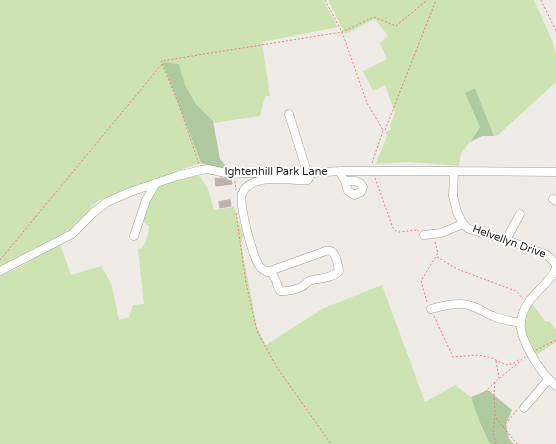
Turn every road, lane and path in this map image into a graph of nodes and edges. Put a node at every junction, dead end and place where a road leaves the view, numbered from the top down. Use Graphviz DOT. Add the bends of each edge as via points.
graph roads {
  1 [pos="325,0"];
  2 [pos="426,0"];
  3 [pos="436,0"];
  4 [pos="541,0"];
  5 [pos="556,31"];
  6 [pos="342,32"];
  7 [pos="162,64"];
  8 [pos="288,114"];
  9 [pos="383,131"];
  10 [pos="201,170"];
  11 [pos="339,171"];
  12 [pos="454,171"];
  13 [pos="373,172"];
  14 [pos="556,172"];
  15 [pos="309,173"];
  16 [pos="234,174"];
  17 [pos="344,181"];
  18 [pos="156,183"];
  19 [pos="236,189"];
  20 [pos="236,209"];
  21 [pos="520,214"];
  22 [pos="463,224"];
  23 [pos="434,234"];
  24 [pos="424,235"];
  25 [pos="134,236"];
  26 [pos="506,240"];
  27 [pos="436,257"];
  28 [pos="0,260"];
  29 [pos="556,269"];
  30 [pos="0,271"];
  31 [pos="267,272"];
  32 [pos="528,304"];
  33 [pos="444,306"];
  34 [pos="431,309"];
  35 [pos="446,315"];
  36 [pos="521,323"];
  37 [pos="556,340"];
  38 [pos="530,353"];
  39 [pos="495,360"];
  40 [pos="520,360"];
  41 [pos="499,378"];
  42 [pos="548,380"];
  43 [pos="495,382"];
  44 [pos="556,386"];
  45 [pos="485,392"];
  46 [pos="527,407"];
  47 [pos="495,416"];
  48 [pos="503,427"];
  49 [pos="331,444"];
  50 [pos="496,444"];
  51 [pos="517,444"];
  1 -- 6 [label="path"];
  2 -- 6 [label="path" via="396,26 374,17"];
  3 -- 9 [label="path"];
  4 -- 5 [label="path"];
  6 -- 7 [label="path" via="161,61"];
  6 -- 9 [label="path" via="367,103"];
  7 -- 10 [label="path"];
  7 -- 28 [label="path"];
  8 -- 15 [label="street"];
  9 -- 13 [label="path" via="372,162"];
  10 -- 16 [label="street, Ightenhill Park Lane"];
  10 -- 18 [label="street, Ightenhill Park Lane"];
  11 -- 13 [label="street, Ightenhill Park Lane"];
  11 -- 15 [label="street, Ightenhill Park Lane"];
  11 -- 17 [label="street"];
  12 -- 13 [label="street, Ightenhill Park Lane"];
  12 -- 14 [label="street, Ightenhill Park Lane"];
  12 -- 22 [label="street, Helvellyn Drive" via="453,196"];
  13 -- 24 [label="path" via="393,228 399,232 417,230"];
  15 -- 16 [label="street, Ightenhill Park Lane"];
  15 -- 31 [label="street" via="308,180 269,179 255,182 244,190 242,200 245,222 256,259"];
  16 -- 19 [label="path"];
  18 -- 25 [label="street" via="146,200"];
  18 -- 30 [label="street, Ightenhill Park Lane" via="107,202 72,234"];
  20 -- 49 [label="path" via="246,283 257,331 276,366"];
  21 -- 26 [label="street"];
  22 -- 23 [label="street"];
  22 -- 26 [label="street, Helvellyn Drive" via="469,229"];
  23 -- 24 [label="street"];
  23 -- 27 [label="path" via="438,253"];
  26 -- 29 [label="street, Helvellyn Drive" via="548,255"];
  27 -- 32 [label="path" via="457,269 516,291"];
  27 -- 34 [label="path" via="421,281"];
  29 -- 32 [label="street, Helvellyn Drive"];
  31 -- 31 [label="street" via="273,274 280,290 284,292 336,274 338,266 333,252 329,250"];
  32 -- 36 [label="street, Helvellyn Drive"];
  33 -- 34 [label="street"];
  33 -- 35 [label="street"];
  33 -- 36 [label="street" via="467,305"];
  34 -- 39 [label="path" via="453,357 479,355"];
  36 -- 38 [label="street" via="522,337"];
  37 -- 38 [label="path"];
  38 -- 41 [label="path"];
  38 -- 42 [label="street"];
  39 -- 40 [label="path" via="506,365"];
  39 -- 41 [label="path"];
  41 -- 43 [label="path"];
  42 -- 44 [label="street"];
  42 -- 46 [label="street"];
  43 -- 45 [label="path"];
  43 -- 47 [label="path"];
  46 -- 48 [label="path" via="519,408"];
  47 -- 48 [label="path"];
  47 -- 50 [label="path" via="493,432"];
  48 -- 51 [label="path"];
}
